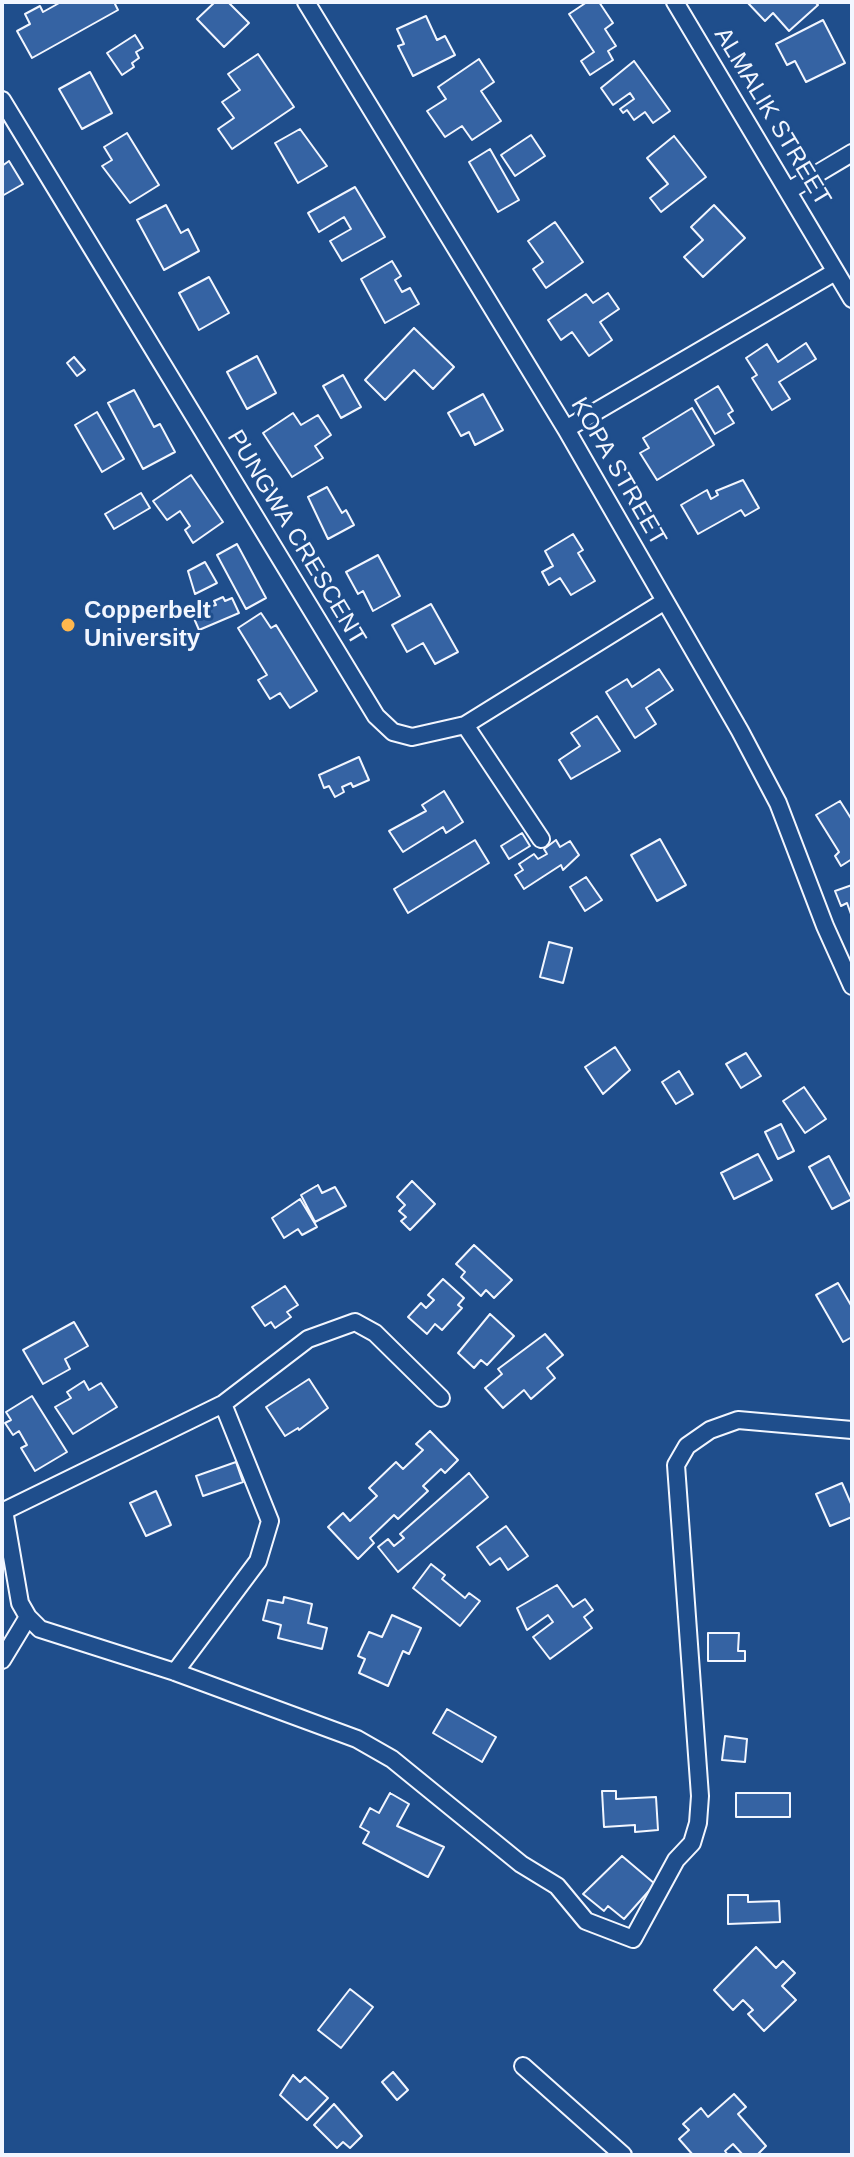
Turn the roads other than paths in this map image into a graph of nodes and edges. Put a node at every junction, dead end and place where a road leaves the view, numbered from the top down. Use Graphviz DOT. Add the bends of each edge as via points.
graph roads {
  1 [pos="306,2"];
  2 [pos="675,2"];
  3 [pos="2,100"];
  4 [pos="852,153"];
  5 [pos="788,191"];
  6 [pos="835,272"];
  7 [pos="852,299"];
  8 [pos="566,429"];
  9 [pos="665,601"];
  10 [pos="465,725"];
  11 [pos="541,839"];
  12 [pos="852,986"];
  13 [pos="441,1398"];
  14 [pos="223,1404"];
  15 [pos="852,1430"];
  16 [pos="3,1511"];
  17 [pos="28,1617"];
  18 [pos="2,1660"];
  19 [pos="175,1672"];
  20 [pos="523,2066"];
  21 [pos="623,2155"];
  1 -- 8 [label="street, KOPA STREET"];
  2 -- 5 [label="street, ALMALIK STREET"];
  3 -- 10 [label="street, PUNGWA CRESCENT" via="376,716 393,732 412,737"];
  4 -- 5 [label="street"];
  5 -- 6 [label="street, ALMALIK STREET"];
  6 -- 7 [label="street, ALMALIK STREET"];
  6 -- 8 [label="street"];
  8 -- 9 [label="street, KOPA STREET"];
  9 -- 10 [label="street, PUNGWA CRESCENT"];
  9 -- 12 [label="street, KOPA STREET" via="778,803"];
  10 -- 11 [label="street"];
  13 -- 14 [label="street" via="375,1333 355,1322 308,1339"];
  14 -- 16 [label="street"];
  14 -- 19 [label="street" via="270,1521 258,1561"];
  15 -- 19 [label="street" via="738,1420 687,1446 676,1465 698,1823 692,1843 676,1860 633,1939 586,1921 557,1886 521,1864 392,1759 357,1739"];
  16 -- 17 [label="street" via="20,1603"];
  17 -- 18 [label="street"];
  17 -- 19 [label="street" via="56,1635"];
  20 -- 21 [label="street"];
}
